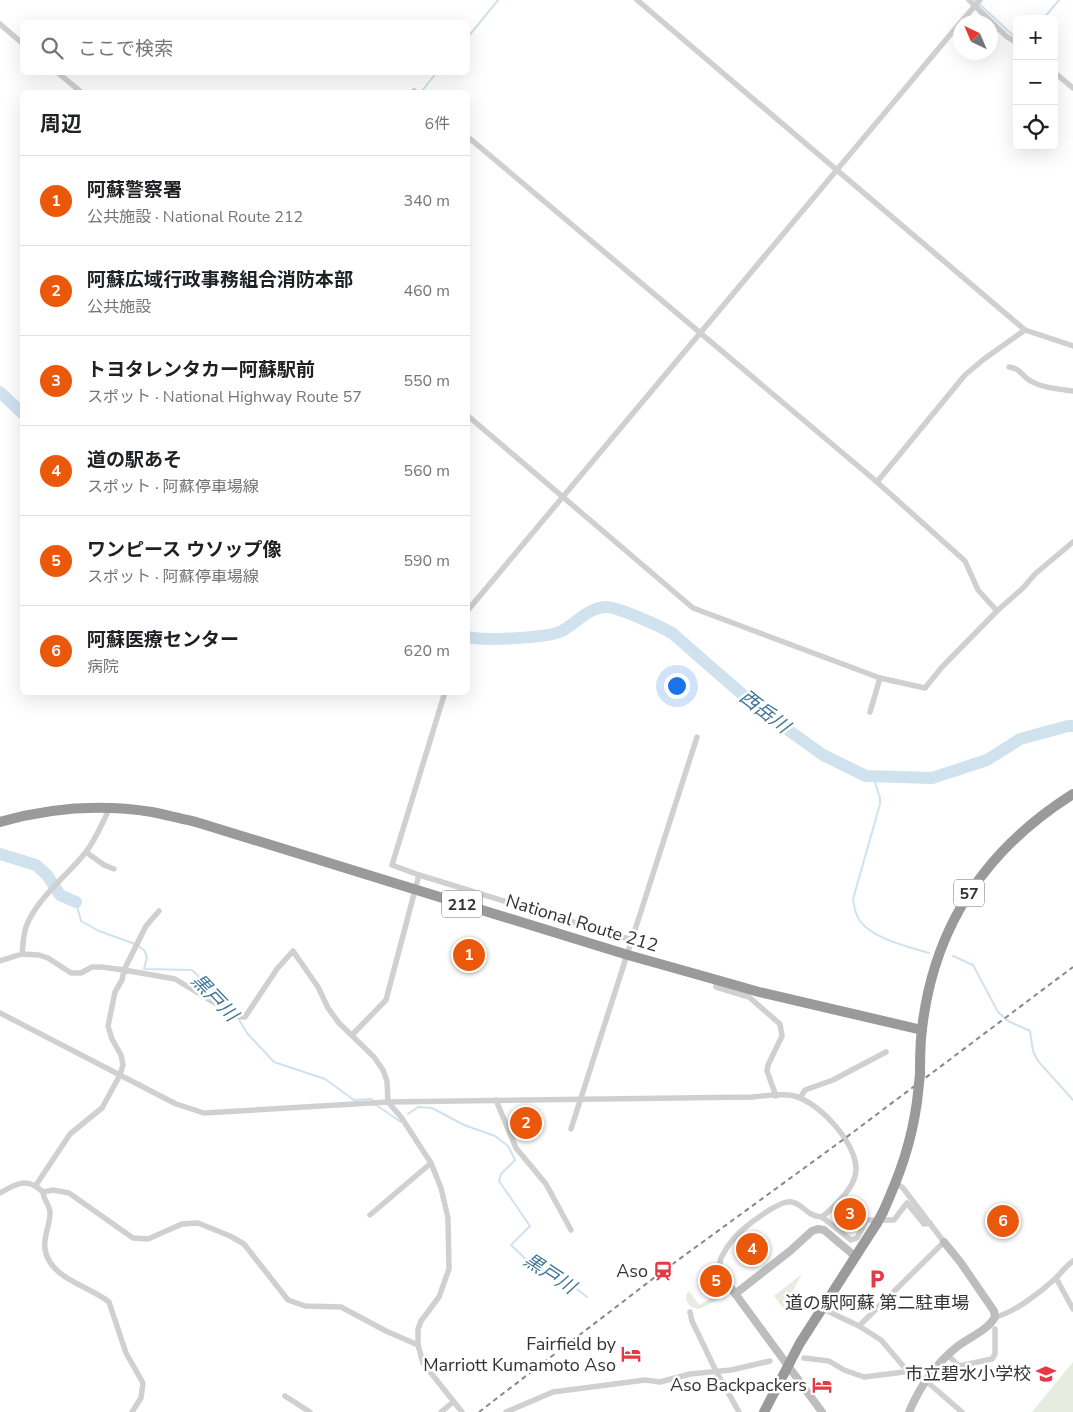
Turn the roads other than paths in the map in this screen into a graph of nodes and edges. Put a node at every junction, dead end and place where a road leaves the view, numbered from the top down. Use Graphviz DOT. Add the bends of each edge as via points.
graph roads {
  1 [pos="637,0"];
  2 [pos="969,0"];
  3 [pos="980,0"];
  4 [pos="976,5"];
  5 [pos="968,15"];
  6 [pos="0,24"];
  7 [pos="953,32"];
  8 [pos="1013,40"];
  9 [pos="20,41"];
  10 [pos="61,75"];
  11 [pos="1058,76"];
  12 [pos="1073,78"];
  13 [pos="1070,86"];
  14 [pos="79,90"];
  15 [pos="470,139"];
  16 [pos="837,170"];
  17 [pos="1025,330"];
  18 [pos="700,333"];
  19 [pos="1073,346"];
  20 [pos="1009,367"];
  21 [pos="1073,390"];
  22 [pos="470,418"];
  23 [pos="877,482"];
  24 [pos="563,496"];
  25 [pos="1073,542"];
  26 [pos="470,608"];
  27 [pos="998,611"];
  28 [pos="880,678"];
  29 [pos="444,695"];
  30 [pos="870,712"];
  31 [pos="697,737"];
  32 [pos="1073,794"];
  33 [pos="110,808"];
  34 [pos="0,822"];
  35 [pos="86,852"];
  36 [pos="114,869"];
  37 [pos="419,875"];
  38 [pos="414,889"];
  39 [pos="160,911"];
  40 [pos="632,940"];
  41 [pos="22,954"];
  42 [pos="628,955"];
  43 [pos="0,961"];
  44 [pos="124,970"];
  45 [pos="717,980"];
  46 [pos="0,1013"];
  47 [pos="922,1030"];
  48 [pos="352,1035"];
  49 [pos="886,1052"];
  50 [pos="120,1075"];
  51 [pos="776,1096"];
  52 [pos="800,1098"];
  53 [pos="582,1099"];
  54 [pos="496,1100"];
  55 [pos="388,1102"];
  56 [pos="571,1129"];
  57 [pos="432,1163"];
  58 [pos="896,1183"];
  59 [pos="36,1185"];
  60 [pos="43,1192"];
  61 [pos="0,1193"];
  62 [pos="370,1215"];
  63 [pos="822,1218"];
  64 [pos="930,1223"];
  65 [pos="571,1230"];
  66 [pos="944,1242"];
  67 [pos="856,1257"];
  68 [pos="1073,1261"];
  69 [pos="720,1273"];
  70 [pos="1056,1278"];
  71 [pos="735,1294"];
  72 [pos="821,1308"];
  73 [pos="1073,1309"];
  74 [pos="690,1312"];
  75 [pos="995,1317"];
  76 [pos="859,1326"];
  77 [pos="995,1329"];
  78 [pos="418,1345"];
  79 [pos="948,1355"];
  80 [pos="804,1358"];
  81 [pos="770,1361"];
  82 [pos="788,1364"];
  83 [pos="716,1371"];
  84 [pos="912,1371"];
  85 [pos="925,1380"];
  86 [pos="285,1396"];
  87 [pos="453,1402"];
  88 [pos="132,1412"];
  89 [pos="307,1412"];
  90 [pos="441,1412"];
  91 [pos="462,1412"];
  92 [pos="506,1412"];
  93 [pos="739,1412"];
  94 [pos="764,1412"];
  95 [pos="822,1412"];
  96 [pos="909,1412"];
  97 [pos="962,1412"];
  1 -- 16 [label="street"];
  2 -- 4 [label="street"];
  3 -- 4 [label="street"];
  4 -- 5 [label="street"];
  4 -- 8 [label="street"];
  6 -- 9 [label="street"];
  7 -- 16 [label="street"];
  10 -- 14 [label="street"];
  11 -- 13 [label="street"];
  12 -- 13 [label="street"];
  15 -- 18 [label="street"];
  16 -- 17 [label="street"];
  16 -- 18 [label="street"];
  17 -- 19 [label="street"];
  17 -- 23 [label="street" via="965,375"];
  18 -- 23 [label="street"];
  18 -- 24 [label="street"];
  20 -- 21 [label="street" via="1017,368 1028,379 1047,387"];
  22 -- 24 [label="street"];
  23 -- 27 [label="street" via="966,561 978,590"];
  24 -- 26 [label="street"];
  24 -- 28 [label="street" via="693,608"];
  25 -- 27 [label="street"];
  27 -- 28 [label="street" via="942,666 925,688"];
  28 -- 30 [label="street"];
  29 -- 37 [label="street" via="392,865"];
  31 -- 40 [label="street"];
  32 -- 47 [label="highway, 57" via="1009,843 969,893 953,921 932,976"];
  33 -- 34 [label="highway, National Route 212 / 212" via="50,812"];
  33 -- 35 [label="street"];
  33 -- 38 [label="highway, National Route 212 / 212" via="152,812 196,822"];
  35 -- 36 [label="street"];
  35 -- 41 [label="street" via="39,904 26,928"];
  37 -- 38 [label="street"];
  37 -- 40 [label="street"];
  38 -- 42 [label="highway, National Route 212 / 212"];
  38 -- 48 [label="street" via="386,1000"];
  39 -- 44 [label="street" via="146,926"];
  40 -- 42 [label="street"];
  41 -- 43 [label="street"];
  41 -- 44 [label="street" via="48,958 70,973 101,967"];
  42 -- 45 [label="highway, National Route 212 / 212"];
  42 -- 53 [label="street"];
  44 -- 48 [label="street" via="175,979 233,1016 245,1017 293,951 328,1008"];
  44 -- 50 [label="street" via="115,992 108,1026 121,1055 123,1066"];
  45 -- 47 [label="highway, National Route 212 / 212"];
  45 -- 51 [label="street" via="716,987 749,997 780,1024 782,1036 767,1070"];
  46 -- 50 [label="street"];
  47 -- 58 [label="highway, 57, bridge" via="913,1131"];
  48 -- 55 [label="street" via="383,1070"];
  49 -- 52 [label="street" via="833,1080 805,1090"];
  50 -- 55 [label="street" via="176,1104 204,1113"];
  50 -- 59 [label="street" via="102,1108 70,1134"];
  51 -- 52 [label="street"];
  51 -- 53 [label="street"];
  52 -- 63 [label="street" via="829,1119 850,1148 856,1163 855,1178 850,1188"];
  53 -- 54 [label="street"];
  53 -- 56 [label="street"];
  54 -- 55 [label="street"];
  54 -- 65 [label="street" via="516,1148 546,1184"];
  55 -- 57 [label="street"];
  57 -- 62 [label="street"];
  57 -- 78 [label="street" via="448,1218 449,1269 439,1297 420,1321"];
  58 -- 64 [label="street" via="904,1188"];
  58 -- 67 [label="highway, 57, bridge"];
  59 -- 60 [label="street"];
  59 -- 61 [label="street" via="20,1183"];
  60 -- 78 [label="street" via="69,1193 133,1238 148,1239 182,1224 198,1223 230,1236 244,1244 288,1300 305,1306 341,1307"];
  60 -- 88 [label="street" via="50,1213 45,1248 49,1260 64,1275 109,1302 126,1353 142,1378 141,1398"];
  63 -- 64 [label="street" via="852,1240 857,1238 868,1220 894,1220 907,1203 924,1224"];
  63 -- 69 [label="street" via="813,1216 796,1203 783,1202 734,1238 720,1259"];
  64 -- 66 [label="street"];
  66 -- 75 [label="street" via="962,1263"];
  66 -- 76 [label="street"];
  67 -- 71 [label="street" via="822,1229 814,1229"];
  67 -- 72 [label="highway, 57"];
  68 -- 70 [label="street"];
  69 -- 71 [label="street"];
  70 -- 73 [label="street"];
  70 -- 75 [label="street" via="1014,1309"];
  71 -- 82 [label="street"];
  72 -- 76 [label="street"];
  72 -- 82 [label="highway, 57"];
  74 -- 83 [label="street"];
  75 -- 79 [label="street"];
  76 -- 84 [label="street" via="881,1340 905,1368"];
  77 -- 79 [label="street" via="996,1346 992,1359 960,1366"];
  78 -- 87 [label="street" via="424,1363"];
  79 -- 85 [label="street"];
  80 -- 84 [label="street" via="829,1361 864,1377"];
  81 -- 83 [label="street"];
  82 -- 94 [label="highway, 57"];
  82 -- 95 [label="street"];
  83 -- 92 [label="street" via="660,1382 644,1380 553,1392"];
  83 -- 93 [label="street"];
  84 -- 85 [label="street"];
  85 -- 96 [label="street"];
  85 -- 97 [label="street"];
  86 -- 89 [label="street"];
  87 -- 90 [label="street"];
  87 -- 91 [label="street"];
}
